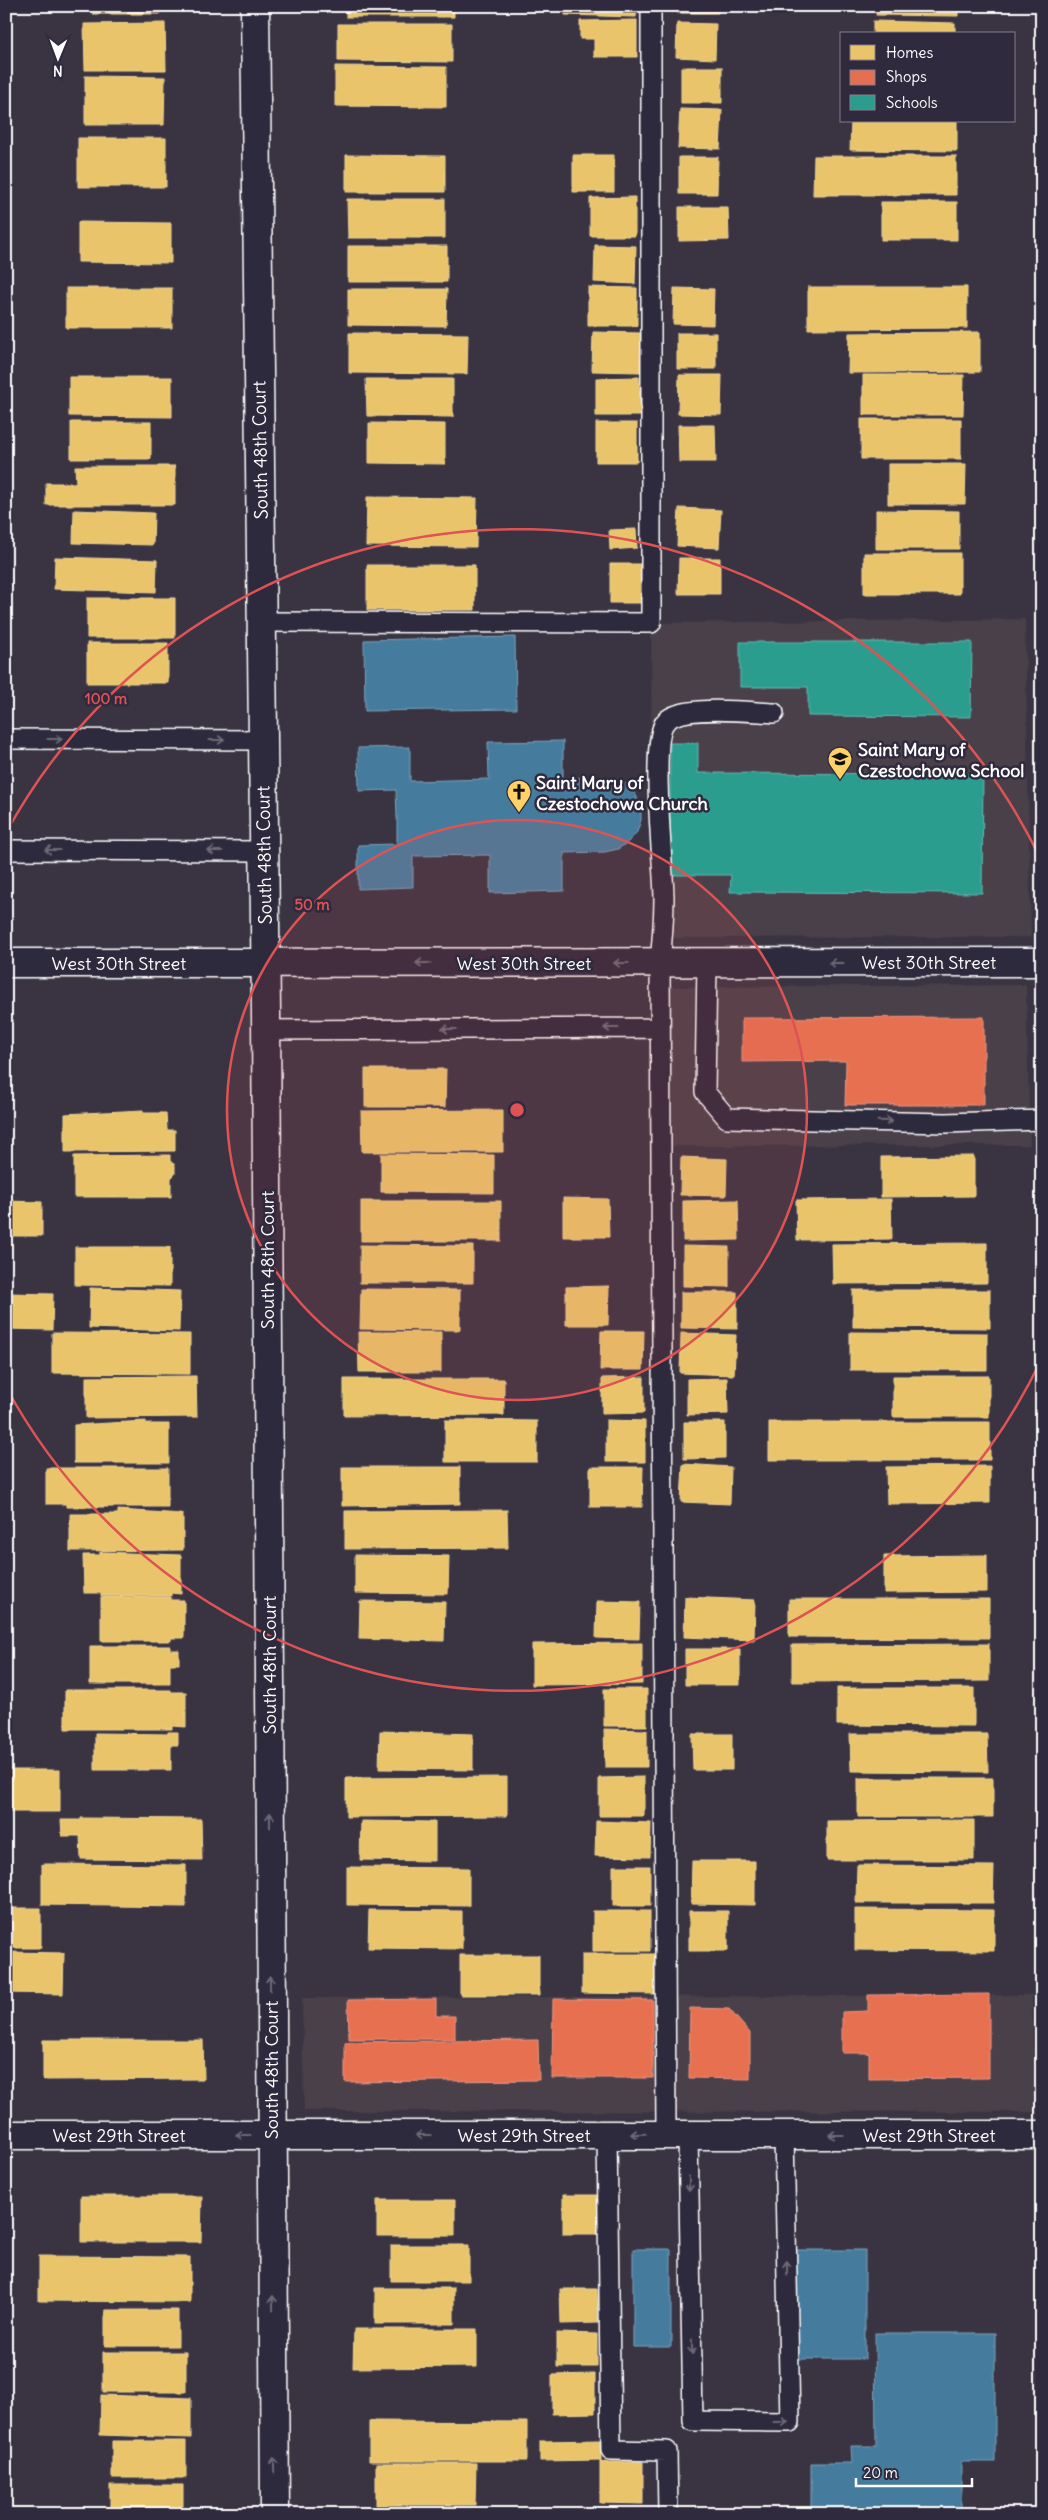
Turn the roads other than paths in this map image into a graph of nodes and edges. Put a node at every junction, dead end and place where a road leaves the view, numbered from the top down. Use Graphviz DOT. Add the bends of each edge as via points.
graph roads {
  1 [pos="255,6"];
  2 [pos="651,6"];
  3 [pos="261,622"];
  4 [pos="774,713"];
  5 [pos="6,739"];
  6 [pos="263,740"];
  7 [pos="6,850"];
  8 [pos="264,851"];
  9 [pos="1042,962"];
  10 [pos="6,963"];
  11 [pos="660,963"];
  12 [pos="707,963"];
  13 [pos="265,964"];
  14 [pos="660,1028"];
  15 [pos="265,1030"];
  16 [pos="1042,1120"];
  17 [pos="6,2135"];
  18 [pos="271,2135"];
  19 [pos="607,2135"];
  20 [pos="677,2135"];
  21 [pos="784,2135"];
  22 [pos="1042,2135"];
  23 [pos="274,2514"];
  24 [pos="668,2514"];
  1 -- 3 [label="street, South 48th Court"];
  2 -- 3 [label="lane" via="651,623"];
  3 -- 6 [label="street, South 48th Court"];
  4 -- 11 [label="lane" via="706,710 666,720 660,729 664,896"];
  5 -- 6 [label="lane, one-way"];
  6 -- 8 [label="street, South 48th Court"];
  8 -- 7 [label="lane, one-way"];
  8 -- 13 [label="street, South 48th Court"];
  9 -- 12 [label="street, West 30th Street, one-way"];
  10 -- 13 [label="street, West 30th Street"];
  11 -- 12 [label="street, West 30th Street"];
  11 -- 13 [label="street, West 30th Street, one-way"];
  11 -- 14 [label="lane"];
  12 -- 16 [label="lane, one-way" via="705,1092 727,1118 946,1122"];
  13 -- 15 [label="street, South 48th Court"];
  14 -- 15 [label="lane, one-way"];
  14 -- 20 [label="lane"];
  18 -- 15 [label="street, South 48th Court, one-way"];
  18 -- 17 [label="street, West 29th Street, one-way"];
  19 -- 18 [label="street, West 29th Street, one-way"];
  23 -- 18 [label="street, South 48th Court, one-way"];
  20 -- 19 [label="street, West 29th Street, one-way"];
  19 -- 24 [label="lane" via="611,2450 667,2451"];
  20 -- 21 [label="street, West 29th Street"];
  20 -- 21 [label="lane, one-way" via="693,2421 790,2422"];
  22 -- 21 [label="street, West 29th Street, one-way"];
}
